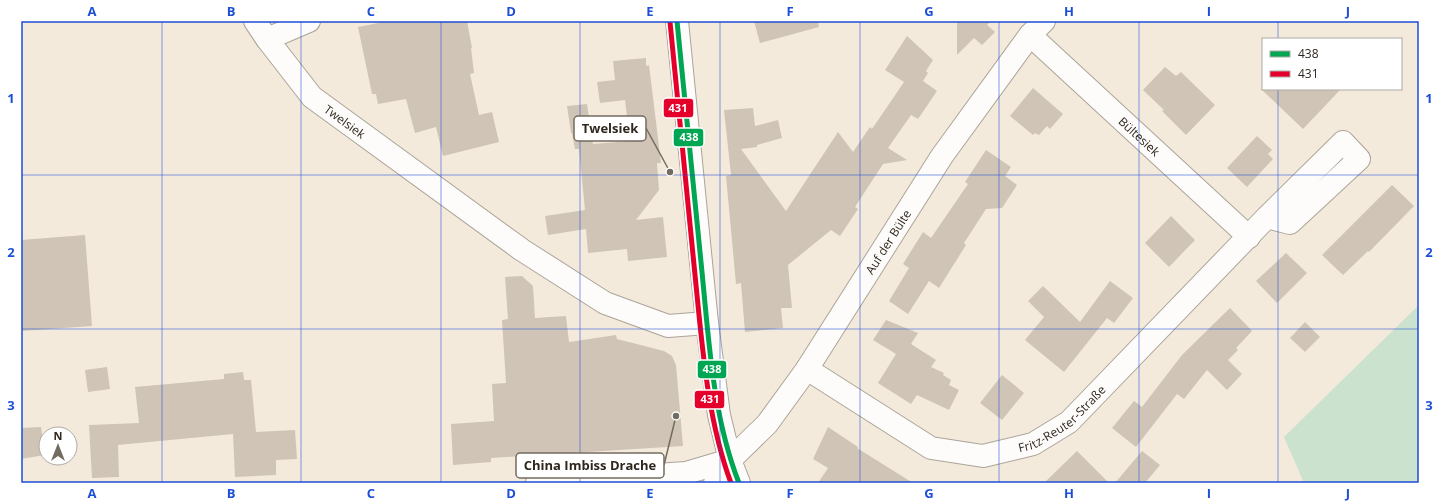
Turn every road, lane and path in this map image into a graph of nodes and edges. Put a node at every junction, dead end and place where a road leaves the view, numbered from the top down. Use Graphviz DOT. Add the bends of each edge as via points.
graph roads {
  1 [pos="255,21"];
  2 [pos="309,21"];
  3 [pos="677,21"];
  4 [pos="1037,28"];
  5 [pos="267,39"];
  6 [pos="1267,217"];
  7 [pos="1249,237"];
  8 [pos="707,323"];
  9 [pos="807,369"];
  10 [pos="730,460"];
  11 [pos="537,483"];
  12 [pos="715,483"];
  13 [pos="739,483"];
  1 -- 5 [label="street, Twelsiek"];
  2 -- 5 [label="street"];
  3 -- 8 [label="street"];
  4 -- 7 [label="street, Bültesiek"];
  4 -- 9 [label="street, Auf der Bülte" via="942,156"];
  5 -- 8 [label="street, Twelsiek" via="312,97 522,250 605,303 668,326"];
  6 -- 7 [label="street, Fritz-Reuter-Straße"];
  7 -- 9 [label="street, Fritz-Reuter-Straße" via="1069,422 1033,444 983,456 931,448"];
  8 -- 10 [label="street" via="719,415"];
  9 -- 10 [label="street, Auf der Bülte" via="767,424"];
  10 -- 11 [label="street" via="686,473"];
  10 -- 12 [label="street, Auf der Bülte"];
  10 -- 13 [label="street"];
}
